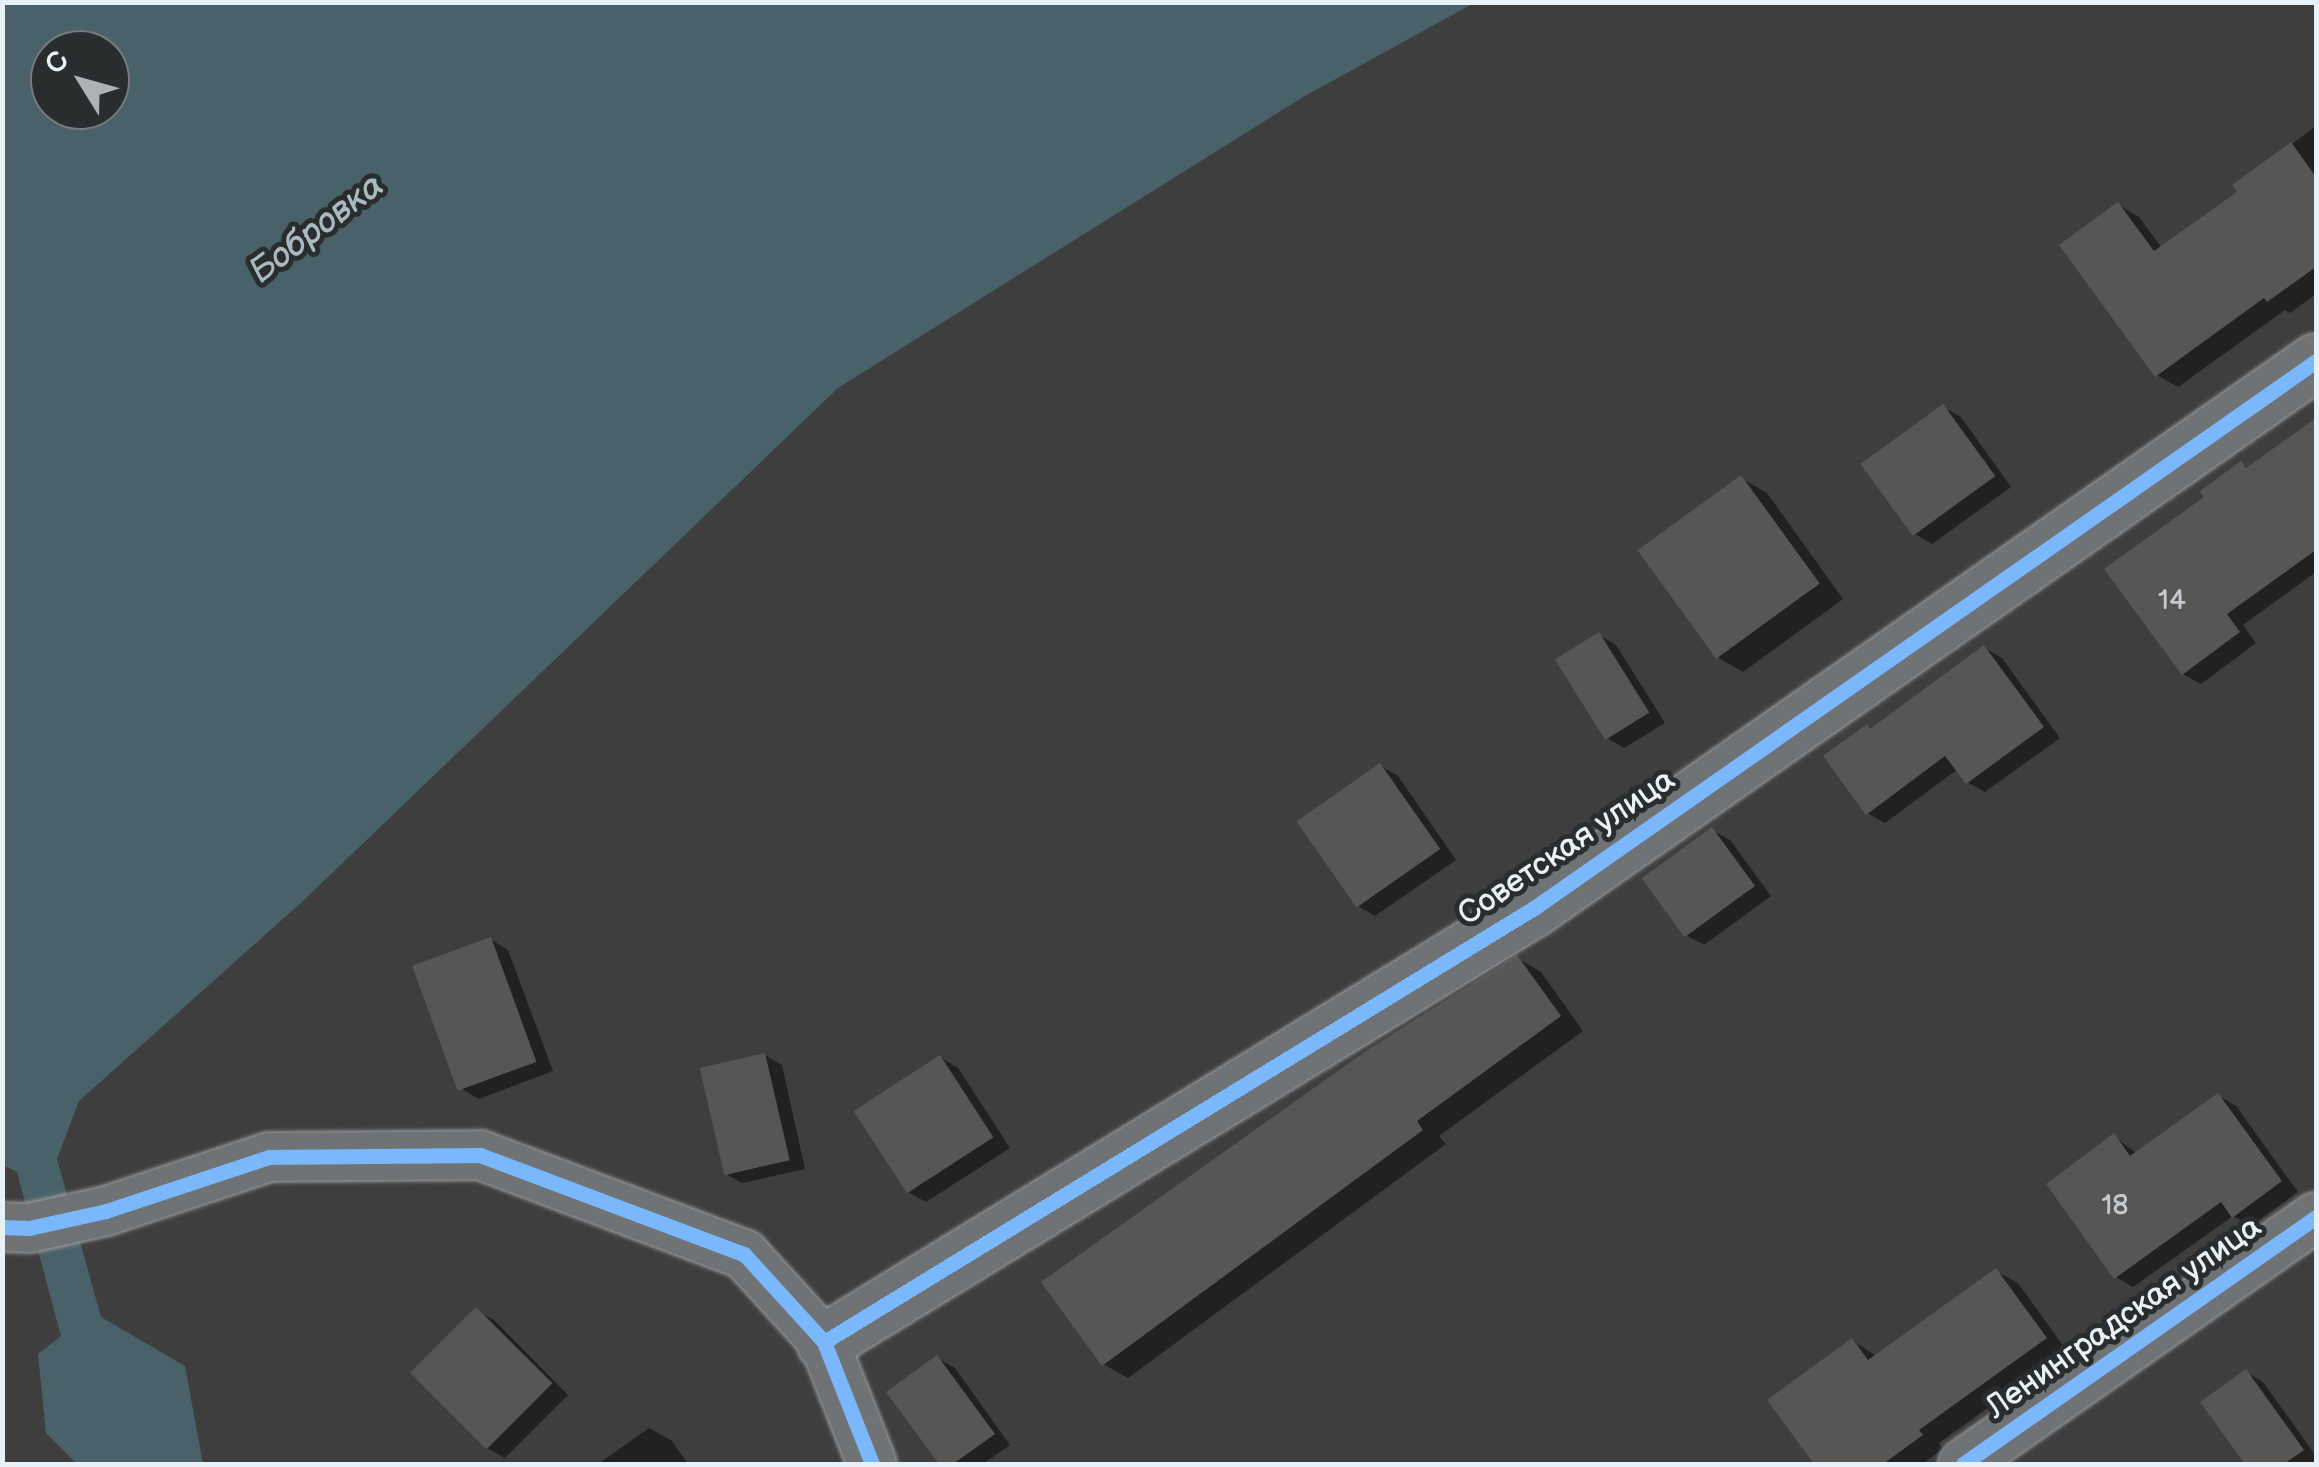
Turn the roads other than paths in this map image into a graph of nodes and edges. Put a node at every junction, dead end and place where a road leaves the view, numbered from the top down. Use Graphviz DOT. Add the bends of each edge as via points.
graph roads {
  1 [pos="2316,361"];
  2 [pos="2316,1217"];
  3 [pos="16,1227"];
  4 [pos="824,1342"];
  5 [pos="872,1464"];
  6 [pos="1963,1464"];
  1 -- 4 [label="street, Советская улица" via="1534,908"];
  2 -- 6 [label="street, Ленинградская улица"];
  3 -- 4 [label="street" via="87,1216 270,1157 480,1155 744,1254"];
  4 -- 5 [label="street"];
}
